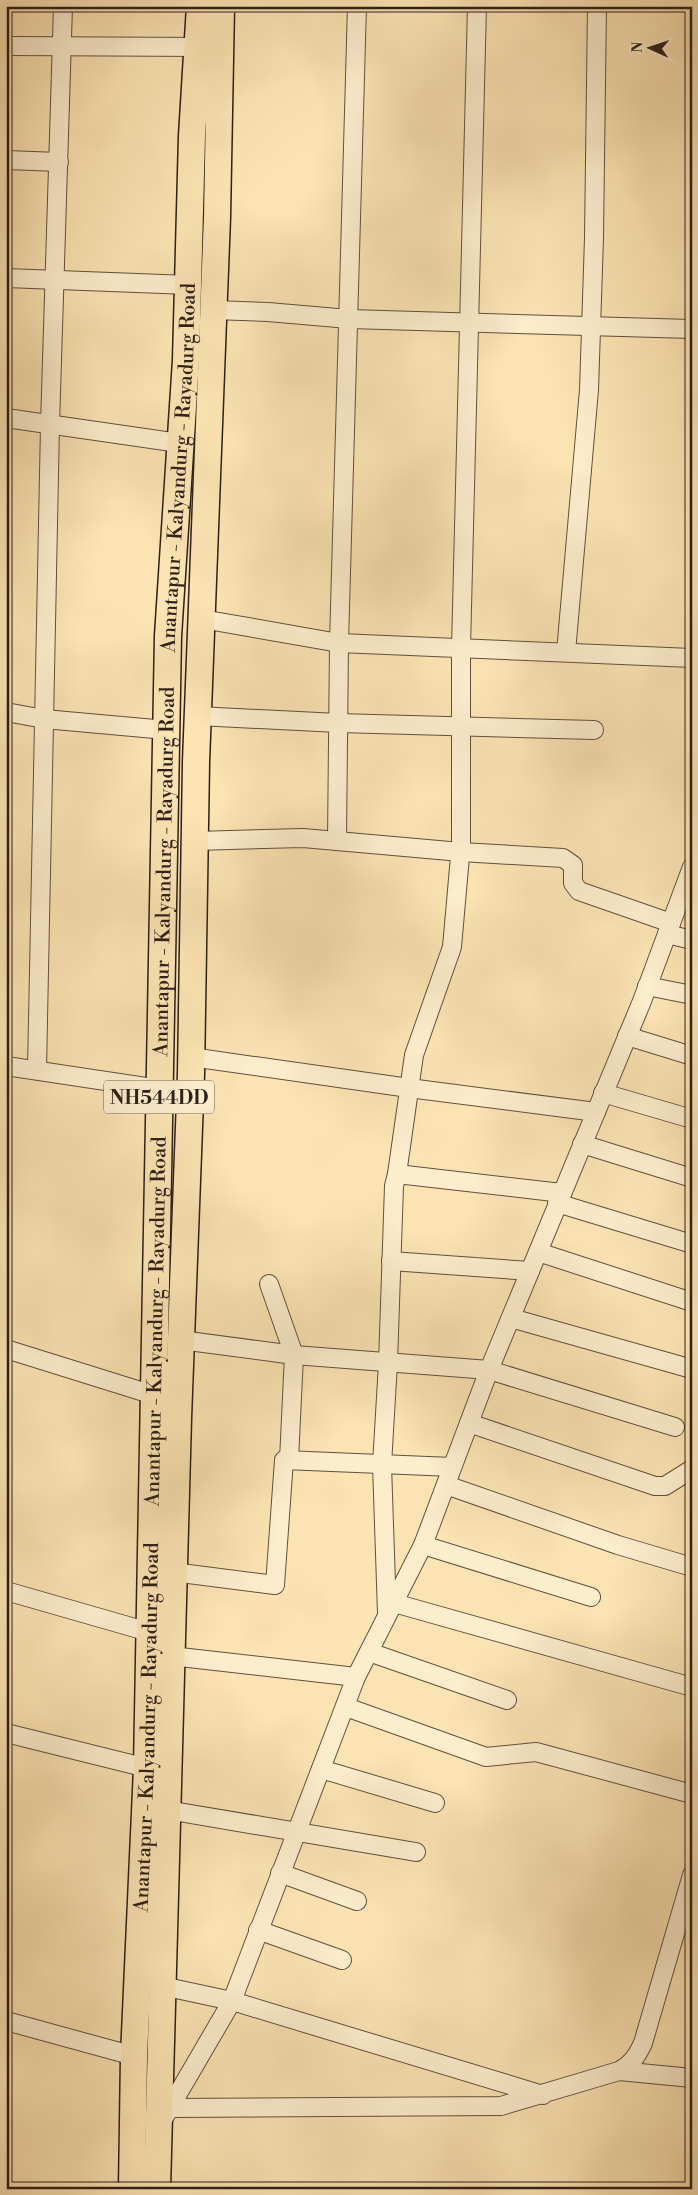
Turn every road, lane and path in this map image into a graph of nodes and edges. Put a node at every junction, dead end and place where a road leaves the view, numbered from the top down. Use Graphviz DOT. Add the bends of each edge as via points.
graph roads {
  1 [pos="63,6"];
  2 [pos="200,6"];
  3 [pos="222,6"];
  4 [pos="357,6"];
  5 [pos="477,6"];
  6 [pos="596,6"];
  7 [pos="6,46"];
  8 [pos="64,47"];
  9 [pos="210,47"];
  10 [pos="6,160"];
  11 [pos="59,162"];
  12 [pos="6,278"];
  13 [pos="55,281"];
  14 [pos="189,285"];
  15 [pos="213,310"];
  16 [pos="349,319"];
  17 [pos="469,324"];
  18 [pos="591,327"];
  19 [pos="692,329"];
  20 [pos="6,418"];
  21 [pos="50,425"];
  22 [pos="179,443"];
  23 [pos="202,619"];
  24 [pos="339,643"];
  25 [pos="460,648"];
  26 [pos="566,652"];
  27 [pos="692,658"];
  28 [pos="6,712"];
  29 [pos="198,716"];
  30 [pos="44,719"];
  31 [pos="338,723"];
  32 [pos="461,727"];
  33 [pos="166,730"];
  34 [pos="594,730"];
  35 [pos="195,841"];
  36 [pos="337,841"];
  37 [pos="461,852"];
  38 [pos="691,873"];
  39 [pos="669,928"];
  40 [pos="692,940"];
  41 [pos="648,986"];
  42 [pos="692,995"];
  43 [pos="627,1036"];
  44 [pos="692,1056"];
  45 [pos="191,1057"];
  46 [pos="6,1066"];
  47 [pos="37,1070"];
  48 [pos="409,1088"];
  49 [pos="159,1089"];
  50 [pos="603,1093"];
  51 [pos="596,1112"];
  52 [pos="692,1119"];
  53 [pos="582,1144"];
  54 [pos="397,1174"];
  55 [pos="692,1178"];
  56 [pos="560,1198"];
  57 [pos="692,1244"];
  58 [pos="538,1252"];
  59 [pos="391,1261"];
  60 [pos="530,1271"];
  61 [pos="269,1284"];
  62 [pos="692,1302"];
  63 [pos="510,1318"];
  64 [pos="181,1340"];
  65 [pos="6,1349"];
  66 [pos="294,1355"];
  67 [pos="388,1363"];
  68 [pos="692,1369"];
  69 [pos="489,1370"];
  70 [pos="166,1398"];
  71 [pos="469,1423"];
  72 [pos="675,1427"];
  73 [pos="290,1460"];
  74 [pos="382,1464"];
  75 [pos="452,1467"];
  76 [pos="692,1469"];
  77 [pos="446,1485"];
  78 [pos="423,1545"];
  79 [pos="692,1567"];
  80 [pos="173,1572"];
  81 [pos="6,1591"];
  82 [pos="591,1597"];
  83 [pos="390,1609"];
  84 [pos="149,1632"];
  85 [pos="369,1652"];
  86 [pos="171,1656"];
  87 [pos="356,1677"];
  88 [pos="692,1687"];
  89 [pos="507,1700"];
  90 [pos="346,1707"];
  91 [pos="6,1733"];
  92 [pos="146,1768"];
  93 [pos="321,1769"];
  94 [pos="692,1794"];
  95 [pos="435,1803"];
  96 [pos="167,1810"];
  97 [pos="296,1830"];
  98 [pos="416,1852"];
  99 [pos="280,1873"];
  100 [pos="692,1875"];
  101 [pos="357,1901"];
  102 [pos="258,1930"];
  103 [pos="342,1960"];
  104 [pos="162,1986"];
  105 [pos="232,2000"];
  106 [pos="6,2021"];
  107 [pos="134,2056"];
  108 [pos="619,2071"];
  109 [pos="692,2078"];
  110 [pos="543,2095"];
  111 [pos="163,2119"];
  112 [pos="132,2189"];
  113 [pos="157,2189"];
  1 -- 8 [label="street"];
  2 -- 9 [label="highway, Anantapur - Kalyandurg - Rayadurg Road / NH544DD"];
  3 -- 9 [label="highway, Anantapur - Kalyandurg - Rayadurg Road / NH544DD"];
  4 -- 16 [label="street"];
  5 -- 17 [label="street"];
  6 -- 18 [label="street"];
  7 -- 8 [label="street"];
  8 -- 9 [label="street"];
  8 -- 11 [label="street"];
  9 -- 14 [label="highway, Anantapur - Kalyandurg - Rayadurg Road / NH544DD" via="192,136"];
  9 -- 15 [label="highway, Anantapur - Kalyandurg - Rayadurg Road / NH544DD"];
  10 -- 11 [label="street"];
  11 -- 13 [label="street"];
  12 -- 13 [label="street"];
  13 -- 14 [label="street"];
  13 -- 21 [label="street"];
  14 -- 22 [label="highway, Anantapur - Kalyandurg - Rayadurg Road / NH544DD"];
  15 -- 16 [label="street"];
  15 -- 23 [label="highway, Anantapur - Kalyandurg - Rayadurg Road / NH544DD"];
  16 -- 17 [label="street"];
  16 -- 24 [label="street"];
  17 -- 18 [label="street"];
  17 -- 25 [label="street"];
  18 -- 19 [label="street"];
  18 -- 26 [label="street" via="590,390"];
  20 -- 21 [label="street"];
  21 -- 22 [label="street"];
  21 -- 30 [label="street"];
  22 -- 33 [label="highway, Anantapur - Kalyandurg - Rayadurg Road / NH544DD"];
  23 -- 24 [label="street"];
  23 -- 29 [label="highway, Anantapur - Kalyandurg - Rayadurg Road / NH544DD"];
  24 -- 25 [label="street"];
  24 -- 31 [label="street"];
  25 -- 26 [label="street"];
  25 -- 32 [label="street"];
  26 -- 27 [label="street"];
  28 -- 30 [label="street"];
  29 -- 31 [label="street"];
  29 -- 35 [label="highway, Anantapur - Kalyandurg - Rayadurg Road / NH544DD"];
  30 -- 33 [label="street"];
  30 -- 47 [label="street"];
  31 -- 32 [label="street"];
  31 -- 36 [label="street"];
  32 -- 34 [label="street"];
  32 -- 37 [label="street"];
  33 -- 49 [label="highway, Anantapur - Kalyandurg - Rayadurg Road / NH544DD"];
  35 -- 36 [label="street" via="303,838"];
  35 -- 45 [label="highway, Anantapur - Kalyandurg - Rayadurg Road / NH544DD"];
  36 -- 37 [label="street"];
  37 -- 39 [label="street" via="563,858 573,865 573,883 578,891"];
  37 -- 48 [label="street" via="452,947 414,1055"];
  38 -- 39 [label="street"];
  39 -- 40 [label="street"];
  39 -- 41 [label="street"];
  41 -- 42 [label="street"];
  41 -- 43 [label="street"];
  43 -- 44 [label="street"];
  43 -- 50 [label="street"];
  45 -- 48 [label="street"];
  45 -- 64 [label="highway, Anantapur - Kalyandurg - Rayadurg Road / NH544DD"];
  46 -- 47 [label="street"];
  47 -- 49 [label="street"];
  48 -- 51 [label="street"];
  48 -- 54 [label="street"];
  49 -- 70 [label="highway, Anantapur - Kalyandurg - Rayadurg Road / NH544DD"];
  50 -- 51 [label="street"];
  50 -- 52 [label="street"];
  51 -- 53 [label="street"];
  53 -- 55 [label="street"];
  53 -- 56 [label="street"];
  54 -- 56 [label="street"];
  54 -- 59 [label="street"];
  56 -- 57 [label="street"];
  56 -- 58 [label="street"];
  58 -- 60 [label="street"];
  58 -- 62 [label="street"];
  59 -- 60 [label="street"];
  59 -- 67 [label="street"];
  60 -- 63 [label="street"];
  61 -- 66 [label="street"];
  63 -- 68 [label="street"];
  63 -- 69 [label="street"];
  64 -- 66 [label="street"];
  64 -- 70 [label="highway, Anantapur - Kalyandurg - Rayadurg Road / NH544DD"];
  65 -- 70 [label="street"];
  66 -- 67 [label="street"];
  66 -- 73 [label="street"];
  67 -- 69 [label="street"];
  67 -- 74 [label="street"];
  69 -- 71 [label="street"];
  69 -- 72 [label="street"];
  70 -- 80 [label="highway, Anantapur - Kalyandurg - Rayadurg Road / NH544DD"];
  70 -- 84 [label="highway, Anantapur - Kalyandurg - Rayadurg Road / NH544DD"];
  71 -- 75 [label="street"];
  71 -- 76 [label="street" via="655,1486 665,1486"];
  73 -- 74 [label="street"];
  73 -- 80 [label="street" via="284,1460 275,1585"];
  74 -- 75 [label="street"];
  74 -- 83 [label="street"];
  75 -- 77 [label="street"];
  77 -- 78 [label="street"];
  77 -- 79 [label="street" via="618,1545"];
  78 -- 82 [label="street"];
  78 -- 83 [label="street"];
  80 -- 86 [label="highway, Anantapur - Kalyandurg - Rayadurg Road / NH544DD"];
  81 -- 84 [label="street"];
  83 -- 85 [label="street"];
  83 -- 88 [label="street"];
  84 -- 92 [label="highway, Anantapur - Kalyandurg - Rayadurg Road / NH544DD"];
  85 -- 87 [label="street"];
  85 -- 89 [label="street"];
  86 -- 87 [label="street"];
  86 -- 96 [label="highway, Anantapur - Kalyandurg - Rayadurg Road / NH544DD"];
  87 -- 90 [label="street"];
  90 -- 93 [label="street"];
  90 -- 94 [label="street" via="486,1757 536,1752"];
  91 -- 92 [label="street"];
  92 -- 107 [label="highway, Anantapur - Kalyandurg - Rayadurg Road / NH544DD"];
  93 -- 95 [label="street"];
  93 -- 97 [label="street"];
  96 -- 97 [label="street"];
  96 -- 104 [label="highway, Anantapur - Kalyandurg - Rayadurg Road / NH544DD"];
  97 -- 98 [label="street"];
  97 -- 99 [label="street"];
  99 -- 101 [label="street"];
  99 -- 102 [label="street"];
  100 -- 108 [label="street" via="643,2043 630,2065"];
  102 -- 103 [label="street"];
  102 -- 105 [label="street"];
  104 -- 105 [label="street"];
  104 -- 111 [label="highway, Anantapur - Kalyandurg - Rayadurg Road / NH544DD"];
  105 -- 110 [label="street"];
  105 -- 111 [label="street"];
  106 -- 107 [label="street"];
  107 -- 112 [label="highway, Anantapur - Kalyandurg - Rayadurg Road / NH544DD"];
  108 -- 109 [label="street"];
  108 -- 110 [label="street"];
  110 -- 111 [label="street" via="501,2106"];
  111 -- 113 [label="highway, Anantapur - Kalyandurg - Rayadurg Road / NH544DD"];
}
